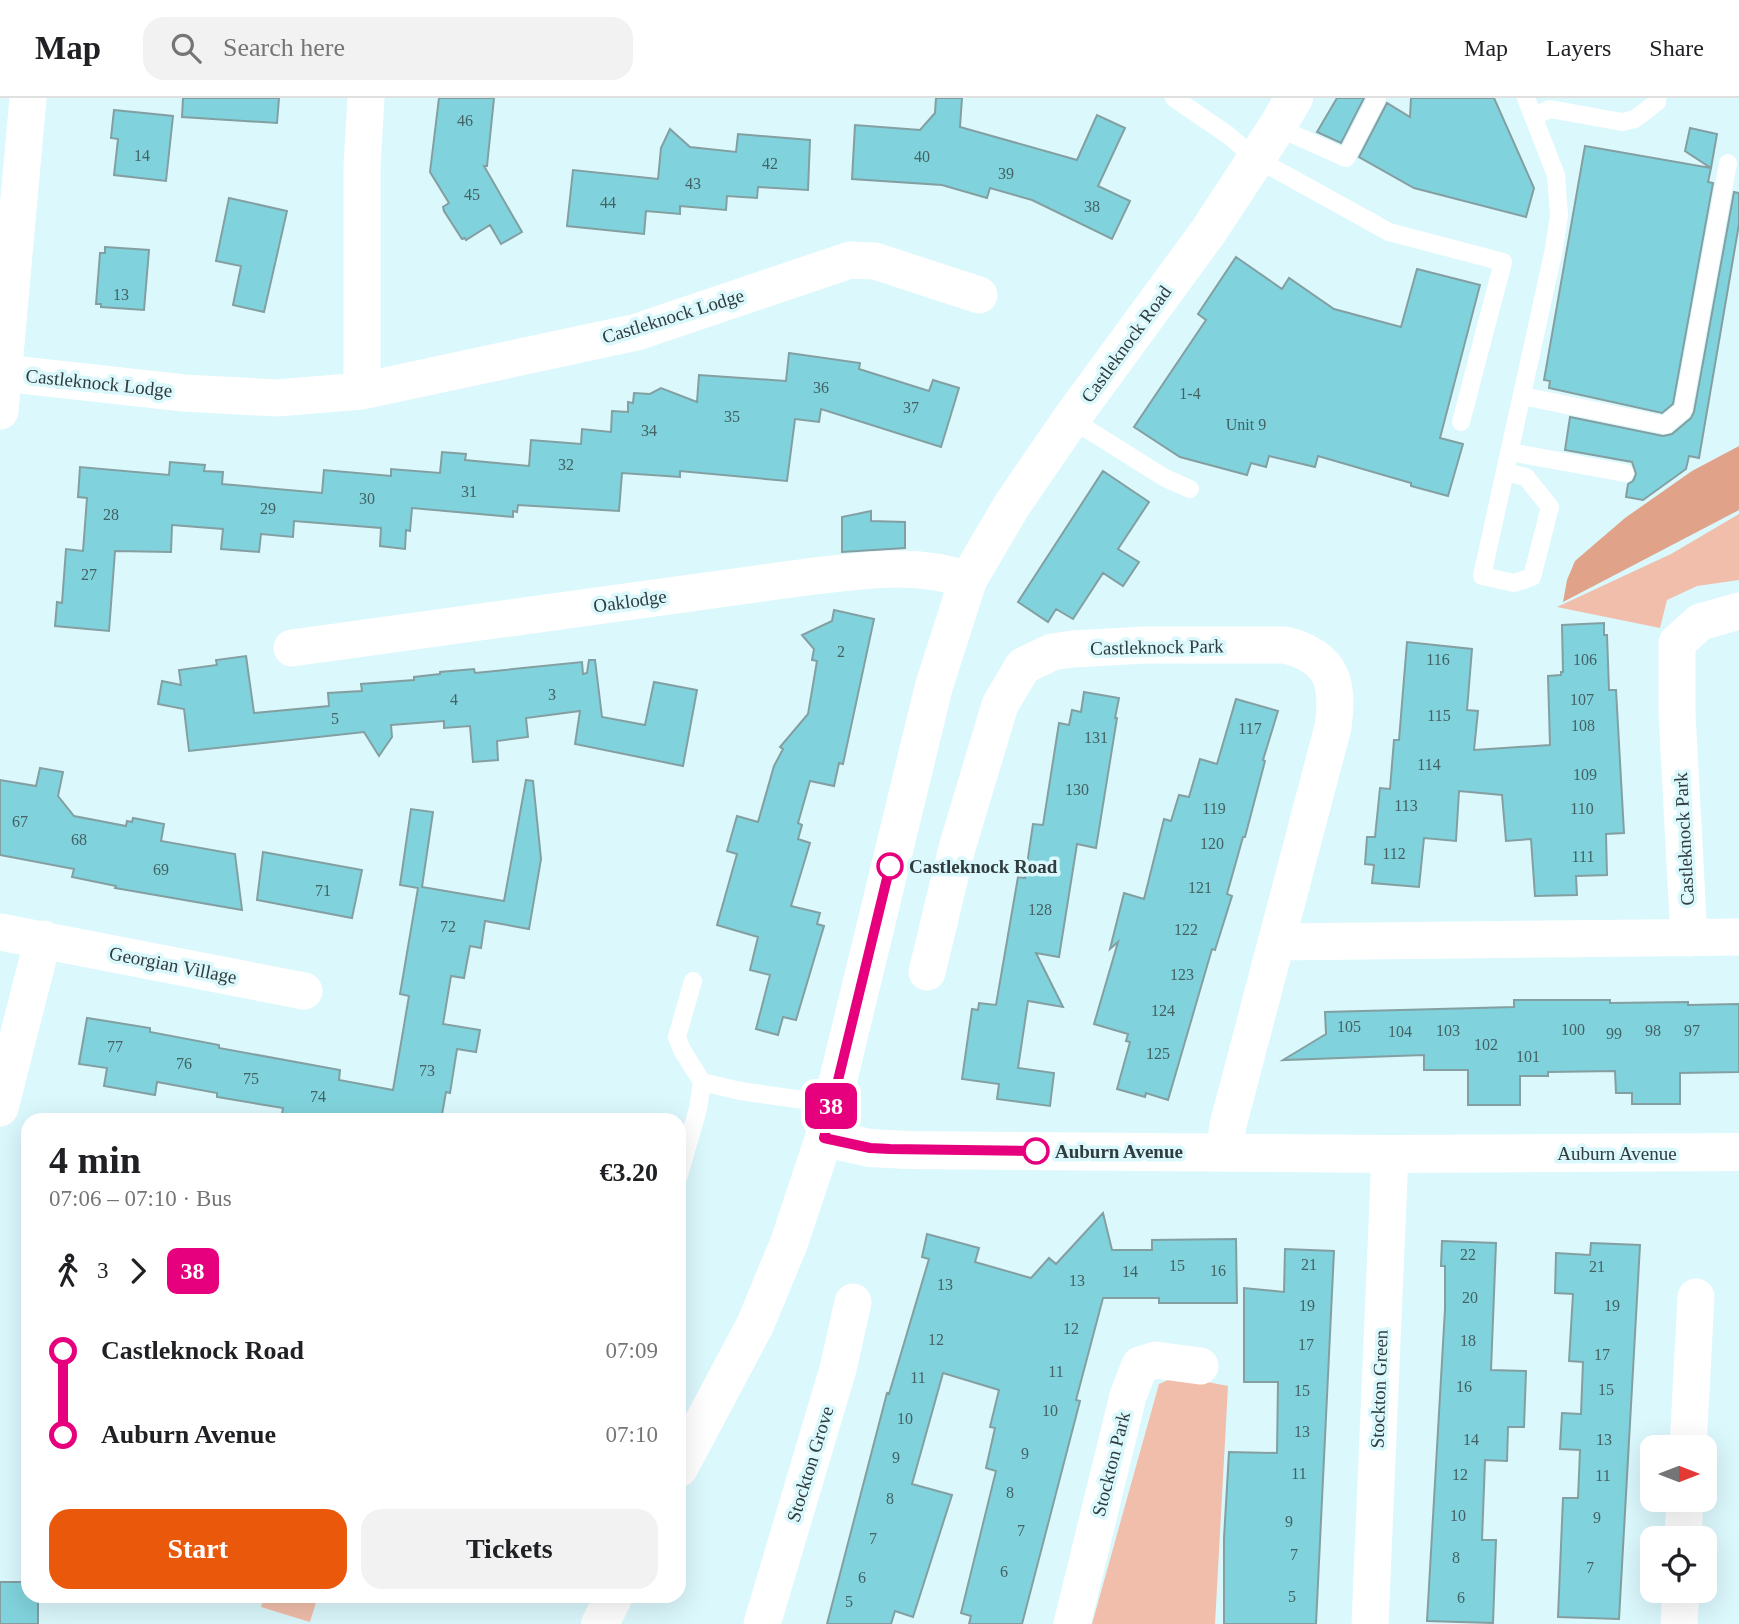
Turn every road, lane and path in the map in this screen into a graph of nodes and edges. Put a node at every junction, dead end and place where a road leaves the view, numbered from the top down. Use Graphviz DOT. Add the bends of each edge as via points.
graph roads {
  1 [pos="28,98"];
  2 [pos="366,98"];
  3 [pos="1174,98"];
  4 [pos="1377,98"];
  5 [pos="1525,98"];
  6 [pos="1657,98"];
  7 [pos="1285,113"];
  8 [pos="1534,116"];
  9 [pos="1255,158"];
  10 [pos="1728,163"];
  11 [pos="979,295"];
  12 [pos="3,373"];
  13 [pos="362,391"];
  14 [pos="1522,396"];
  15 [pos="0,411"];
  16 [pos="1072,419"];
  17 [pos="1461,422"];
  18 [pos="1510,452"];
  19 [pos="1505,472"];
  20 [pos="1625,473"];
  21 [pos="1190,489"];
  22 [pos="968,580"];
  23 [pos="1739,611"];
  24 [pos="292,648"];
  25 [pos="0,932"];
  26 [pos="1739,937"];
  27 [pos="1689,938"];
  28 [pos="43,939"];
  29 [pos="1276,942"];
  30 [pos="927,972"];
  31 [pos="693,981"];
  32 [pos="304,991"];
  33 [pos="10,1027"];
  34 [pos="702,1082"];
  35 [pos="0,1108"];
  36 [pos="828,1121"];
  37 [pos="686,1151"];
  38 [pos="1739,1152"];
  39 [pos="1224,1153"];
  40 [pos="1390,1154"];
  41 [pos="1696,1297"];
  42 [pos="853,1302"];
  43 [pos="1200,1366"];
  44 [pos="1689,1435"];
  45 [pos="686,1455"];
  46 [pos="610,1603"];
  47 [pos="1680,1603"];
  48 [pos="600,1624"];
  49 [pos="762,1624"];
  50 [pos="1072,1624"];
  51 [pos="1370,1624"];
  52 [pos="1679,1624"];
  1 -- 12 [label="street, Castleknock Lodge"];
  2 -- 13 [label="street"];
  3 -- 9 [label="lane"];
  4 -- 7 [label="lane" via="1346,158"];
  5 -- 8 [label="lane"];
  6 -- 8 [label="lane" via="1651,109 1622,122 1550,109"];
  7 -- 9 [label="main road, Castleknock Road"];
  8 -- 14 [label="lane" via="1556,175 1559,215"];
  9 -- 16 [label="main road, Castleknock Road" via="1208,232"];
  9 -- 17 [label="lane" via="1389,232 1503,262"];
  10 -- 14 [label="lane" via="1684,410 1665,425"];
  11 -- 13 [label="street, Castleknock Lodge" via="875,261 850,260 636,332"];
  12 -- 13 [label="street, Castleknock Lodge" via="276,398"];
  12 -- 15 [label="street, Castleknock Lodge"];
  14 -- 18 [label="lane"];
  16 -- 21 [label="lane"];
  16 -- 22 [label="main road, Castleknock Road" via="1012,505"];
  18 -- 19 [label="lane"];
  18 -- 20 [label="lane"];
  19 -- 19 [label="lane" via="1482,576 1514,583 1532,577 1550,507 1525,477"];
  22 -- 24 [label="street, Oaklodge" via="918,569 814,576"];
  22 -- 36 [label="main road, Castleknock Road" via="934,686"];
  23 -- 27 [label="street, Castleknock Park" via="1700,622 1677,643"];
  25 -- 28 [label="street, Georgian Village"];
  26 -- 27 [label="street"];
  27 -- 29 [label="street"];
  28 -- 32 [label="street, Georgian Village"];
  28 -- 33 [label="street"];
  29 -- 30 [label="street, Castleknock Park" via="1333,727 1333,679 1302,649 1285,645 1073,649 1052,652 1023,666 1000,705 957,848"];
  29 -- 39 [label="street, Castleknock Park"];
  31 -- 34 [label="lane" via="677,1037"];
  33 -- 35 [label="street"];
  34 -- 36 [label="lane"];
  34 -- 37 [label="lane"];
  36 -- 39 [label="main road, Auburn Avenue" via="870,1148"];
  36 -- 45 [label="main road, Castleknock Road" via="789,1243 755,1325"];
  38 -- 40 [label="main road, Auburn Avenue"];
  39 -- 40 [label="main road, Auburn Avenue"];
  40 -- 51 [label="street, Stockton Green"];
  41 -- 44 [label="street"];
  42 -- 49 [label="street, Stockton Grove" via="838,1369"];
  43 -- 50 [label="street, Stockton Park" via="1156,1360 1140,1366 1128,1396"];
  46 -- 48 [label="main road"];
  47 -- 52 [label="street"];
}
